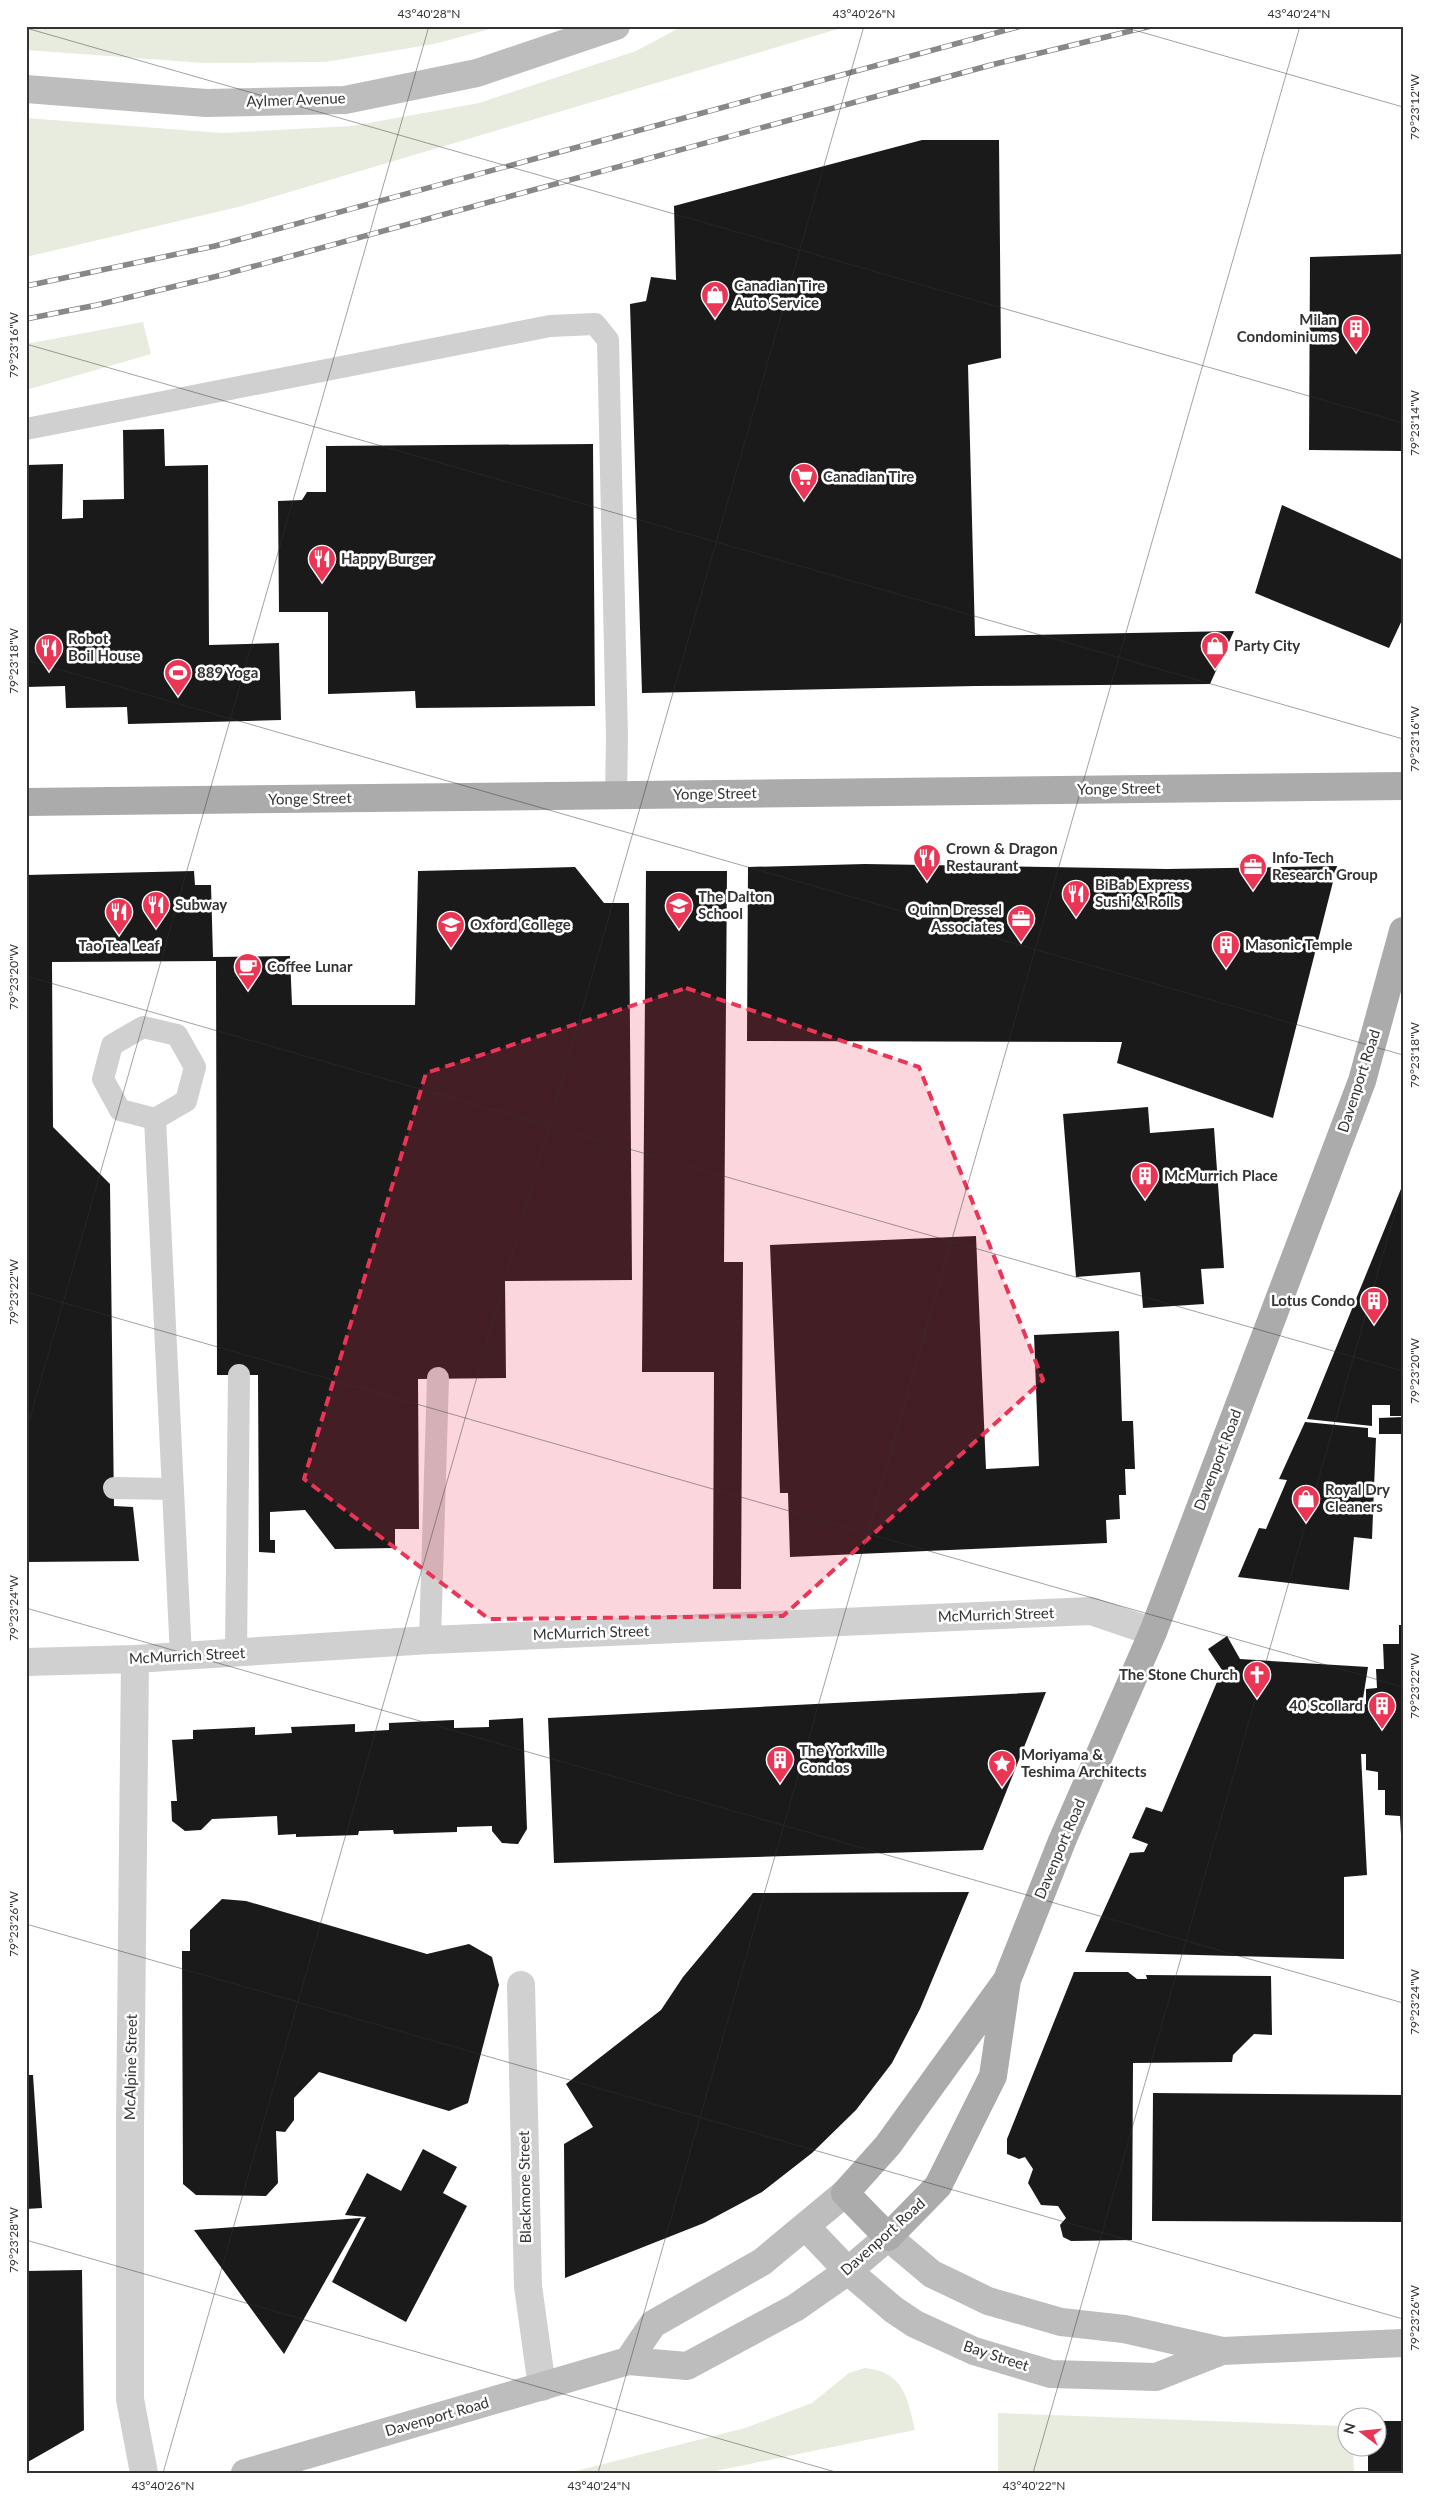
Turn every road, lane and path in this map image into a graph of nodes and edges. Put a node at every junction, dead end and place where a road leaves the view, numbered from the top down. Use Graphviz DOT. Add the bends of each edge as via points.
graph roads {
  1 [pos="616,26"];
  2 [pos="26,89"];
  3 [pos="26,429"];
  4 [pos="1403,786"];
  5 [pos="616,795"];
  6 [pos="26,802"];
  7 [pos="1403,931"];
  8 [pos="155,1119"];
  9 [pos="239,1375"];
  10 [pos="438,1378"];
  11 [pos="114,1488"];
  12 [pos="172,1489"];
  13 [pos="1153,1632"];
  14 [pos="430,1640"];
  15 [pos="236,1653"];
  16 [pos="181,1656"];
  17 [pos="135,1659"];
  18 [pos="26,1662"];
  19 [pos="1007,1980"];
  20 [pos="521,1985"];
  21 [pos="846,2193"];
  22 [pos="807,2228"];
  23 [pos="888,2237"];
  24 [pos="848,2270"];
  25 [pos="1403,2343"];
  26 [pos="1222,2350"];
  27 [pos="628,2361"];
  28 [pos="542,2387"];
  29 [pos="255,2471"];
  30 [pos="144,2473"];
  1 -- 2 [label="main road, Aylmer Avenue" via="477,74 345,100 206,103"];
  3 -- 5 [label="lane" via="550,326 595,324 608,340"];
  4 -- 5 [label="main road, Yonge Street"];
  5 -- 6 [label="main road, Yonge Street"];
  7 -- 13 [label="main road, Davenport Road" via="1362,1081"];
  8 -- 8 [label="lane" via="186,1101 195,1067 177,1035 143,1027 112,1044 103,1079 120,1110"];
  8 -- 12 [label="lane"];
  9 -- 15 [label="lane"];
  10 -- 14 [label="lane"];
  11 -- 12 [label="lane"];
  12 -- 16 [label="lane"];
  13 -- 14 [label="street, McMurrich Street" via="1091,1611"];
  13 -- 19 [label="main road, Davenport Road" via="1062,1841"];
  14 -- 15 [label="street, McMurrich Street"];
  15 -- 16 [label="street, McMurrich Street"];
  16 -- 17 [label="street, McMurrich Street"];
  17 -- 18 [label="street, McMurrich Street"];
  17 -- 30 [label="street, McAlpine Street" via="130,2399"];
  19 -- 21 [label="main road, Davenport Road" via="888,2145"];
  19 -- 23 [label="main road, Davenport Road" via="993,2076 938,2186"];
  20 -- 28 [label="street, Blackmore Street" via="528,2286"];
  21 -- 22 [label="main road, Davenport Road"];
  21 -- 23 [label="main road, Bay Street"];
  22 -- 24 [label="main road, Bay Street"];
  22 -- 27 [label="main road, Davenport Road" via="762,2262 653,2324"];
  23 -- 24 [label="main road, Davenport Road"];
  23 -- 26 [label="main road, Bay Street" via="932,2274 988,2301 1061,2322 1124,2329"];
  24 -- 26 [label="main road, Bay Street" via="914,2324 974,2351 1051,2374 1156,2377"];
  24 -- 27 [label="main road, Davenport Road" via="776,2320 687,2366"];
  25 -- 26 [label="main road, Bay Street"];
  27 -- 28 [label="main road, Davenport Road"];
  28 -- 29 [label="main road, Davenport Road"];
}
